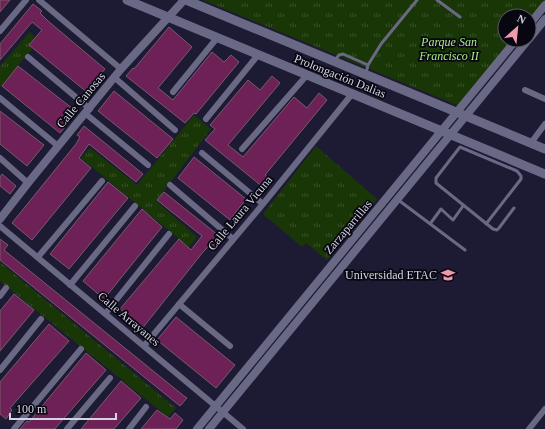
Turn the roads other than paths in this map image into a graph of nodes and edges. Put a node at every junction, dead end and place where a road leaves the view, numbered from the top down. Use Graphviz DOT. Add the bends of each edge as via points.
graph roads {
  1 [pos="26,0"];
  2 [pos="39,0"];
  3 [pos="127,0"];
  4 [pos="185,0"];
  5 [pos="417,0"];
  6 [pos="437,0"];
  7 [pos="545,6"];
  8 [pos="537,16"];
  9 [pos="460,17"];
  10 [pos="169,18"];
  11 [pos="545,19"];
  12 [pos="537,28"];
  13 [pos="0,31"];
  14 [pos="217,38"];
  15 [pos="509,48"];
  16 [pos="521,48"];
  17 [pos="258,55"];
  18 [pos="28,57"];
  19 [pos="334,62"];
  20 [pos="368,65"];
  21 [pos="121,69"];
  22 [pos="308,75"];
  23 [pos="365,75"];
  24 [pos="115,78"];
  25 [pos="525,90"];
  26 [pos="173,92"];
  27 [pos="352,94"];
  28 [pos="544,96"];
  29 [pos="0,98"];
  30 [pos="88,111"];
  31 [pos="456,113"];
  32 [pos="466,116"];
  33 [pos="206,120"];
  34 [pos="545,124"];
  35 [pos="175,130"];
  36 [pos="447,132"];
  37 [pos="531,143"];
  38 [pos="58,146"];
  39 [pos="242,149"];
  40 [pos="545,149"];
  41 [pos="202,153"];
  42 [pos="0,158"];
  43 [pos="148,165"];
  44 [pos="545,174"];
  45 [pos="102,181"];
  46 [pos="28,183"];
  47 [pos="170,185"];
  48 [pos="397,199"];
  49 [pos="263,204"];
  50 [pos="134,206"];
  51 [pos="463,206"];
  52 [pos="514,208"];
  53 [pos="0,219"];
  54 [pos="430,224"];
  55 [pos="486,224"];
  56 [pos="0,226"];
  57 [pos="169,234"];
  58 [pos="233,239"];
  59 [pos="465,250"];
  60 [pos="38,257"];
  61 [pos="70,284"];
  62 [pos="6,288"];
  63 [pos="0,296"];
  64 [pos="179,304"];
  65 [pos="105,314"];
  66 [pos="41,319"];
  67 [pos="144,346"];
  68 [pos="230,346"];
  69 [pos="81,350"];
  70 [pos="0,370"];
  71 [pos="110,378"];
  72 [pos="216,406"];
  73 [pos="146,407"];
  74 [pos="545,409"];
  75 [pos="223,412"];
  76 [pos="14,429"];
  77 [pos="67,429"];
  78 [pos="129,429"];
  79 [pos="197,429"];
  80 [pos="209,429"];
  81 [pos="243,429"];
  82 [pos="529,429"];
  1 -- 13 [label="street"];
  2 -- 21 [label="street"];
  3 -- 10 [label="main road, Prolongación Dalias"];
  4 -- 10 [label="street, Calle Canosas"];
  4 -- 19 [label="main road, Prolongación Dalias"];
  5 -- 20 [label="lane" via="381,44"];
  6 -- 9 [label="lane"];
  7 -- 8 [label="street"];
  10 -- 14 [label="main road, Prolongación Dalias"];
  10 -- 21 [label="street, Calle Canosas"];
  11 -- 12 [label="street, Zarzaparrillas"];
  14 -- 17 [label="main road, Prolongación Dalias"];
  14 -- 26 [label="street"];
  15 -- 31 [label="street, Zarzaparrillas"];
  16 -- 32 [label="street, Zarzaparrillas"];
  17 -- 22 [label="main road, Prolongación Dalias"];
  17 -- 33 [label="street"];
  18 -- 30 [label="street"];
  19 -- 20 [label="lane" via="343,54"];
  19 -- 23 [label="main road, Prolongación Dalias"];
  20 -- 23 [label="lane"];
  21 -- 24 [label="street, Calle Canosas"];
  22 -- 27 [label="main road, Prolongación Dalias"];
  22 -- 39 [label="street"];
  23 -- 31 [label="main road, Prolongación Dalias"];
  24 -- 30 [label="street, Calle Canosas"];
  24 -- 35 [label="street"];
  25 -- 28 [label="street"];
  27 -- 36 [label="main road, Prolongación Dalias"];
  27 -- 49 [label="street, Calle Laura Vicuna"];
  29 -- 38 [label="street"];
  30 -- 38 [label="street, Calle Canosas"];
  30 -- 43 [label="street"];
  31 -- 32 [label="main road, Prolongación Dalias"];
  31 -- 36 [label="street, Zarzaparrillas"];
  32 -- 36 [label="street, Zarzaparrillas"];
  32 -- 37 [label="main road, Prolongación Dalias"];
  34 -- 37 [label="street"];
  36 -- 44 [label="main road, Prolongación Dalias"];
  36 -- 48 [label="street, Zarzaparrillas"];
  36 -- 72 [label="street, Zarzaparrillas"];
  37 -- 40 [label="main road, Prolongación Dalias"];
  38 -- 46 [label="street, Calle Canosas"];
  41 -- 49 [label="street"];
  42 -- 46 [label="street"];
  45 -- 60 [label="street"];
  46 -- 53 [label="street, Calle Canosas"];
  47 -- 58 [label="street"];
  48 -- 54 [label="lane"];
  48 -- 75 [label="street, Zarzaparrillas"];
  49 -- 58 [label="street, Calle Laura Vicuna"];
  50 -- 61 [label="street"];
  51 -- 54 [label="lane" via="453,220 441,209"];
  51 -- 55 [label="lane"];
  51 -- 55 [label="lane" via="436,184 436,178 460,147 520,174 521,179"];
  52 -- 55 [label="lane" via="497,230"];
  54 -- 59 [label="lane"];
  56 -- 60 [label="street, Calle Arrayanes"];
  57 -- 65 [label="street"];
  58 -- 64 [label="street, Calle Laura Vicuna"];
  60 -- 61 [label="street, Calle Arrayanes"];
  61 -- 65 [label="street, Calle Arrayanes"];
  62 -- 63 [label="street"];
  64 -- 67 [label="street, Calle Laura Vicuna"];
  64 -- 68 [label="street"];
  65 -- 67 [label="street, Calle Arrayanes"];
  66 -- 70 [label="street"];
  67 -- 72 [label="street, Calle Arrayanes"];
  69 -- 76 [label="street"];
  71 -- 77 [label="street"];
  72 -- 75 [label="street, Calle Arrayanes"];
  72 -- 79 [label="street, Zarzaparrillas"];
  73 -- 78 [label="street"];
  74 -- 82 [label="street"];
  75 -- 80 [label="street, Zarzaparrillas"];
  75 -- 81 [label="street, Calle Arrayanes"];
}
